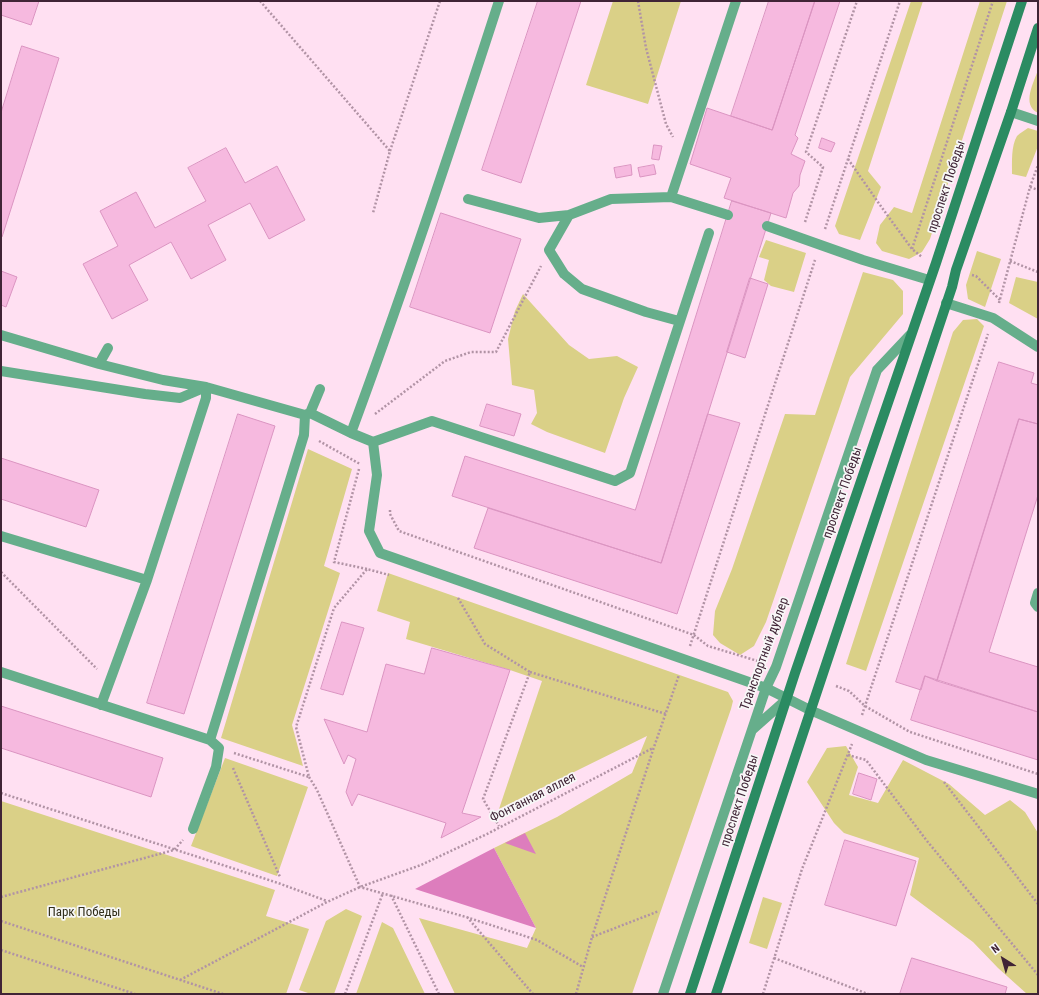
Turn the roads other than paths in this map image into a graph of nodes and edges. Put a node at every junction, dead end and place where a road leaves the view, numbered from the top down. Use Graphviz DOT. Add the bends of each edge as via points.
graph roads {
  1 [pos="498,1"];
  2 [pos="736,1"];
  3 [pos="1022,1"];
  4 [pos="1038,28"];
  5 [pos="1011,112"];
  6 [pos="1038,121"];
  7 [pos="671,197"];
  8 [pos="468,199"];
  9 [pos="569,215"];
  10 [pos="728,215"];
  11 [pos="767,226"];
  12 [pos="709,233"];
  13 [pos="929,280"];
  14 [pos="946,303"];
  15 [pos="679,321"];
  16 [pos="1,334"];
  17 [pos="910,335"];
  18 [pos="1038,346"];
  19 [pos="108,348"];
  20 [pos="99,364"];
  21 [pos="1,370"];
  22 [pos="206,387"];
  23 [pos="320,389"];
  24 [pos="308,414"];
  25 [pos="351,433"];
  26 [pos="373,442"];
  27 [pos="1,536"];
  28 [pos="147,580"];
  29 [pos="1038,593"];
  30 [pos="1038,607"];
  31 [pos="1,672"];
  32 [pos="766,688"];
  33 [pos="787,699"];
  34 [pos="101,705"];
  35 [pos="810,710"];
  36 [pos="752,730"];
  37 [pos="210,740"];
  38 [pos="1038,794"];
  39 [pos="193,829"];
  40 [pos="663,994"];
  41 [pos="690,994"];
  42 [pos="716,994"];
  1 -- 25 [label="lane" via="433,204"];
  2 -- 7 [label="lane"];
  3 -- 13 [label="main road, проспект Победы"];
  4 -- 5 [label="main road"];
  5 -- 6 [label="lane"];
  5 -- 14 [label="main road"];
  7 -- 9 [label="lane" via="611,199"];
  7 -- 10 [label="lane"];
  8 -- 9 [label="lane" via="540,218"];
  9 -- 15 [label="lane" via="549,250 564,274 582,289"];
  11 -- 13 [label="lane"];
  12 -- 15 [label="lane"];
  13 -- 17 [label="main road, проспект Победы"];
  14 -- 18 [label="lane" via="993,318"];
  14 -- 35 [label="main road"];
  15 -- 26 [label="lane" via="630,473 615,481 432,421"];
  16 -- 20 [label="lane"];
  17 -- 32 [label="lane, Транспортный дублер" via="877,370 776,667"];
  17 -- 33 [label="main road, проспект Победы"];
  19 -- 20 [label="lane"];
  20 -- 22 [label="lane" via="163,380"];
  21 -- 22 [label="lane" via="180,398"];
  22 -- 24 [label="lane"];
  22 -- 28 [label="lane" via="206,398"];
  23 -- 24 [label="lane"];
  24 -- 25 [label="lane"];
  24 -- 37 [label="lane" via="304,435"];
  25 -- 26 [label="lane"];
  26 -- 32 [label="lane" via="377,475 369,531 380,553"];
  27 -- 28 [label="lane"];
  28 -- 34 [label="lane"];
  29 -- 30 [label="lane" via="1034,603"];
  31 -- 34 [label="lane"];
  32 -- 33 [label="lane"];
  32 -- 36 [label="lane, Транспортный дублер"];
  33 -- 35 [label="lane"];
  33 -- 36 [label="lane"];
  33 -- 41 [label="main road, проспект Победы"];
  34 -- 37 [label="lane"];
  35 -- 38 [label="lane" via="926,760"];
  35 -- 42 [label="main road"];
  36 -- 40 [label="lane, Транспортный дублер"];
  37 -- 39 [label="lane" via="219,748 216,767"];
}
